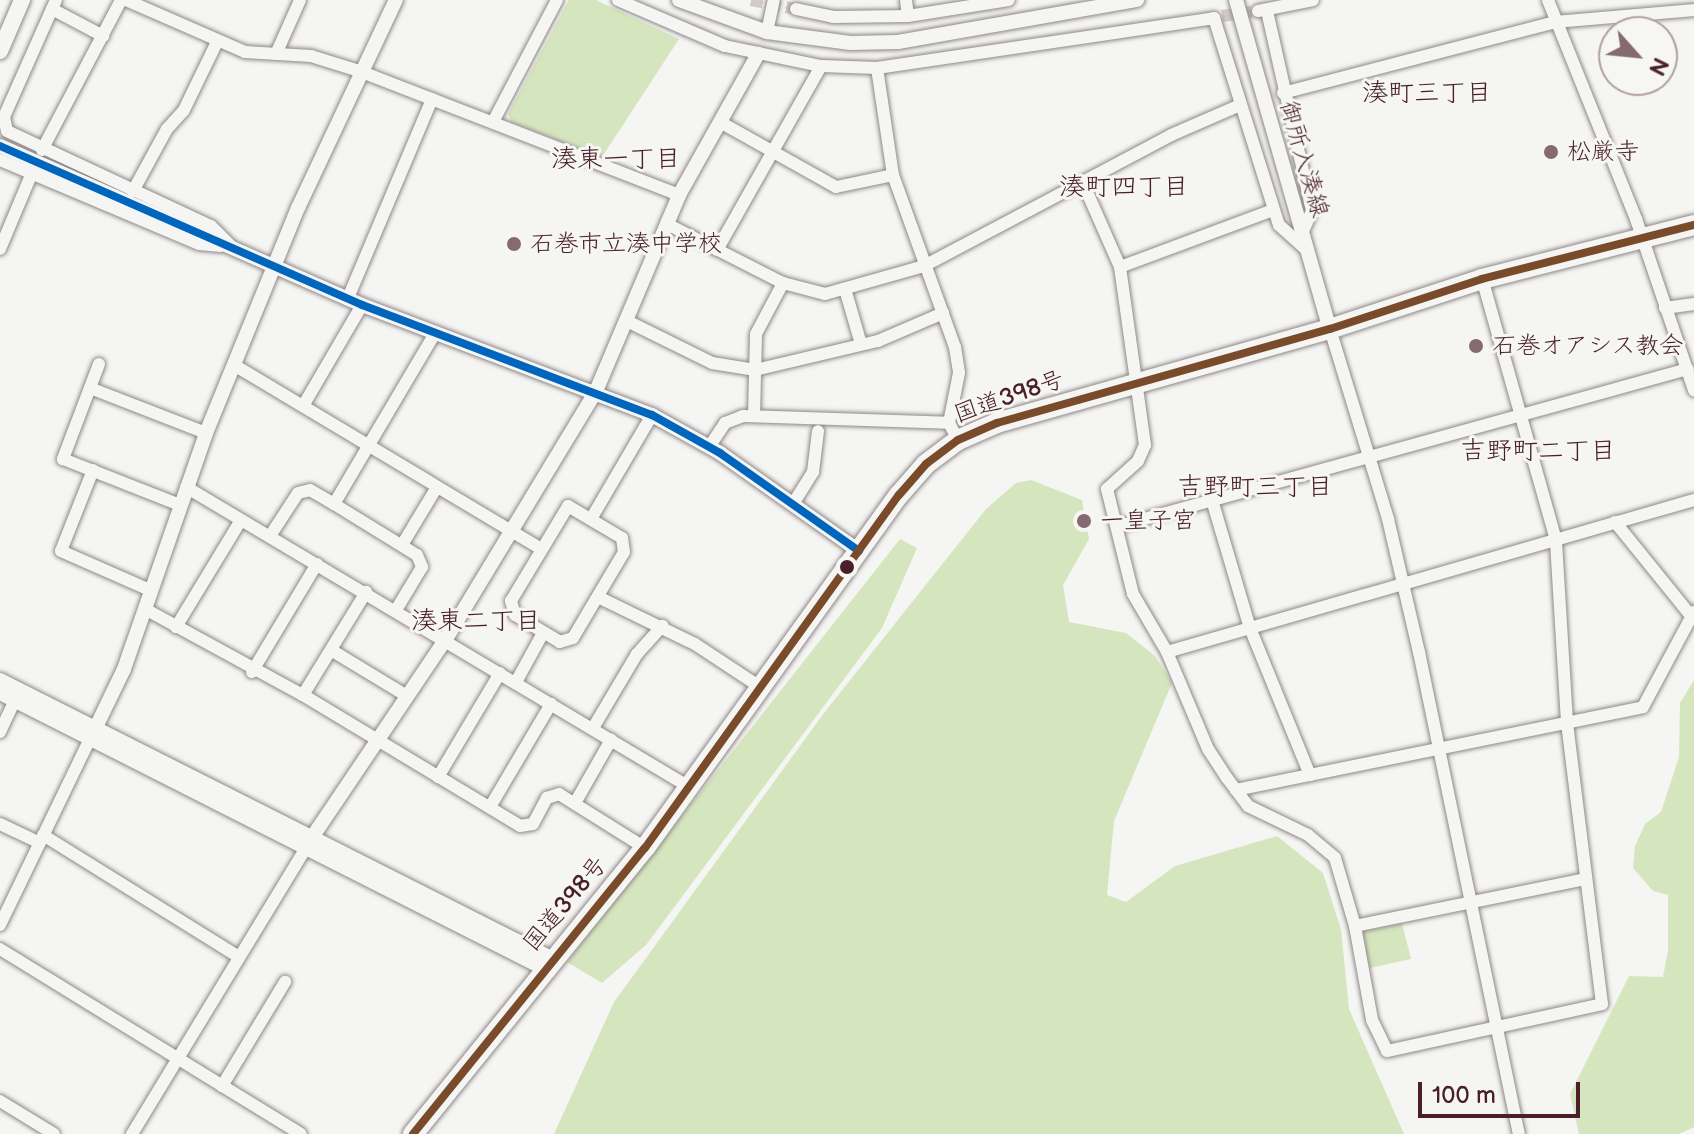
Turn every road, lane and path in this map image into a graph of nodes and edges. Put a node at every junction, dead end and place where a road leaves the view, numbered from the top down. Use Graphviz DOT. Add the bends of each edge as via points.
graph roads {
  1 [pos="22,0"];
  2 [pos="124,0"];
  3 [pos="283,0"];
  4 [pos="396,0"];
  5 [pos="557,0"];
  6 [pos="618,0"];
  7 [pos="679,0"];
  8 [pos="774,0"];
  9 [pos="906,0"];
  10 [pos="1009,0"];
  11 [pos="1137,0"];
  12 [pos="1236,0"];
  13 [pos="1313,0"];
  14 [pos="1548,0"];
  15 [pos="298,3"];
  16 [pos="54,5"];
  17 [pos="1691,7"];
  18 [pos="796,9"];
  19 [pos="908,16"];
  20 [pos="1555,22"];
  21 [pos="767,32"];
  22 [pos="103,36"];
  23 [pos="217,42"];
  24 [pos="0,51"];
  25 [pos="276,54"];
  26 [pos="758,54"];
  27 [pos="821,66"];
  28 [pos="877,68"];
  29 [pos="362,72"];
  30 [pos="1283,93"];
  31 [pos="432,99"];
  32 [pos="1240,105"];
  33 [pos="493,122"];
  34 [pos="720,122"];
  35 [pos="0,146"];
  36 [pos="42,150"];
  37 [pos="775,152"];
  38 [pos="0,160"];
  39 [pos="32,173"];
  40 [pos="893,175"];
  41 [pos="1083,183"];
  42 [pos="133,191"];
  43 [pos="679,195"];
  44 [pos="1273,210"];
  45 [pos="667,224"];
  46 [pos="1694,225"];
  47 [pos="1302,233"];
  48 [pos="1642,237"];
  49 [pos="232,248"];
  50 [pos="0,249"];
  51 [pos="717,250"];
  52 [pos="1307,250"];
  53 [pos="275,265"];
  54 [pos="924,266"];
  55 [pos="1120,267"];
  56 [pos="1482,279"];
  57 [pos="783,283"];
  58 [pos="845,289"];
  59 [pos="355,302"];
  60 [pos="1694,304"];
  61 [pos="1665,308"];
  62 [pos="943,313"];
  63 [pos="629,322"];
  64 [pos="1330,329"];
  65 [pos="435,333"];
  66 [pos="861,344"];
  67 [pos="99,364"];
  68 [pos="234,365"];
  69 [pos="1688,369"];
  70 [pos="755,370"];
  71 [pos="1135,383"];
  72 [pos="90,388"];
  73 [pos="1694,390"];
  74 [pos="596,391"];
  75 [pos="303,406"];
  76 [pos="1519,413"];
  77 [pos="652,415"];
  78 [pos="754,416"];
  79 [pos="818,431"];
  80 [pos="954,432"];
  81 [pos="206,433"];
  82 [pos="369,446"];
  83 [pos="709,447"];
  84 [pos="1368,457"];
  85 [pos="93,470"];
  86 [pos="186,487"];
  87 [pos="437,487"];
  88 [pos="1212,500"];
  89 [pos="1694,500"];
  90 [pos="334,504"];
  91 [pos="793,504"];
  92 [pos="180,505"];
  93 [pos="591,519"];
  94 [pos="241,520"];
  95 [pos="1615,522"];
  96 [pos="1119,526"];
  97 [pos="511,531"];
  98 [pos="270,536"];
  99 [pos="1556,540"];
  100 [pos="402,545"];
  101 [pos="541,549"];
  102 [pos="859,551"];
  103 [pos="317,564"];
  104 [pos="1402,582"];
  105 [pos="150,590"];
  106 [pos="366,592"];
  107 [pos="598,597"];
  108 [pos="145,609"];
  109 [pos="396,610"];
  110 [pos="1693,614"];
  111 [pos="662,626"];
  112 [pos="176,627"];
  113 [pos="1250,628"];
  114 [pos="543,633"];
  115 [pos="446,639"];
  116 [pos="331,650"];
  117 [pos="1167,652"];
  118 [pos="252,672"];
  119 [pos="500,673"];
  120 [pos="516,682"];
  121 [pos="5,689"];
  122 [pos="763,689"];
  123 [pos="303,695"];
  124 [pos="407,696"];
  125 [pos="551,704"];
  126 [pos="1567,722"];
  127 [pos="593,728"];
  128 [pos="0,732"];
  129 [pos="93,733"];
  130 [pos="611,740"];
  131 [pos="377,741"];
  132 [pos="1438,747"];
  133 [pos="1310,775"];
  134 [pos="438,777"];
  135 [pos="691,788"];
  136 [pos="1236,790"];
  137 [pos="575,803"];
  138 [pos="490,807"];
  139 [pos="0,824"];
  140 [pos="42,839"];
  141 [pos="309,842"];
  142 [pos="645,848"];
  143 [pos="1585,879"];
  144 [pos="1471,899"];
  145 [pos="0,925"];
  146 [pos="1355,926"];
  147 [pos="0,949"];
  148 [pos="239,957"];
  149 [pos="549,964"];
  150 [pos="285,982"];
  151 [pos="1495,1026"];
  152 [pos="177,1059"];
  153 [pos="222,1086"];
  154 [pos="0,1101"];
  155 [pos="54,1134"];
  156 [pos="132,1134"];
  157 [pos="301,1134"];
  158 [pos="413,1134"];
  159 [pos="1519,1134"];
  1 -- 24 [label="main road"];
  2 -- 22 [label="street"];
  2 -- 23 [label="street"];
  3 -- 15 [label="street"];
  4 -- 29 [label="street"];
  5 -- 33 [label="street"];
  6 -- 26 [label="street" via="700,37"];
  7 -- 21 [label="street"];
  8 -- 21 [label="street"];
  9 -- 19 [label="street"];
  10 -- 19 [label="street"];
  11 -- 21 [label="street" via="898,42 850,43"];
  12 -- 47 [label="street, 御所入湊線"];
  13 -- 30 [label="street" via="1263,11"];
  14 -- 20 [label="street"];
  15 -- 25 [label="street"];
  16 -- 22 [label="street"];
  16 -- 36 [label="street" via="4,117 7,131"];
  17 -- 20 [label="street"];
  18 -- 19 [label="street" via="833,17"];
  20 -- 30 [label="street"];
  20 -- 48 [label="street"];
  22 -- 36 [label="street"];
  23 -- 25 [label="street"];
  23 -- 42 [label="street" via="184,110 167,129"];
  25 -- 29 [label="street" via="311,56"];
  26 -- 27 [label="street"];
  26 -- 34 [label="street"];
  27 -- 28 [label="street"];
  27 -- 37 [label="street"];
  28 -- 32 [label="street" via="1218,17"];
  28 -- 40 [label="street"];
  29 -- 31 [label="street"];
  29 -- 53 [label="street"];
  30 -- 47 [label="street" via="1312,211"];
  31 -- 33 [label="street"];
  31 -- 59 [label="street"];
  32 -- 41 [label="street"];
  32 -- 44 [label="street"];
  33 -- 43 [label="street"];
  34 -- 37 [label="street"];
  34 -- 43 [label="street"];
  35 -- 49 [label="street"];
  36 -- 42 [label="street"];
  37 -- 40 [label="street" via="836,187"];
  37 -- 51 [label="street"];
  38 -- 39 [label="street"];
  39 -- 49 [label="street" via="199,244"];
  39 -- 50 [label="street"];
  40 -- 54 [label="street"];
  41 -- 54 [label="street"];
  41 -- 55 [label="street"];
  42 -- 49 [label="street" via="211,226"];
  43 -- 45 [label="street"];
  44 -- 52 [label="street" via="1284,233"];
  44 -- 55 [label="street"];
  45 -- 51 [label="street"];
  45 -- 63 [label="street"];
  46 -- 48 [label="highway, 国道398号"];
  47 -- 52 [label="street, 御所入湊線"];
  48 -- 56 [label="highway, 国道398号"];
  48 -- 61 [label="street"];
  49 -- 53 [label="street"];
  51 -- 57 [label="street"];
  52 -- 64 [label="street, 御所入湊線"];
  53 -- 59 [label="street"];
  53 -- 68 [label="street"];
  54 -- 58 [label="street"];
  54 -- 62 [label="street"];
  55 -- 71 [label="street"];
  56 -- 64 [label="highway, 国道398号"];
  56 -- 76 [label="street"];
  57 -- 58 [label="street" via="815,293"];
  57 -- 70 [label="street" via="756,334"];
  58 -- 66 [label="street"];
  59 -- 65 [label="street"];
  59 -- 75 [label="street"];
  60 -- 61 [label="street"];
  61 -- 69 [label="street"];
  62 -- 66 [label="street"];
  62 -- 80 [label="street" via="959,373"];
  63 -- 70 [label="street" via="712,363"];
  63 -- 74 [label="street"];
  64 -- 71 [label="highway, 国道398号"];
  64 -- 84 [label="street"];
  65 -- 74 [label="street"];
  65 -- 82 [label="street"];
  66 -- 70 [label="street"];
  67 -- 72 [label="street"];
  68 -- 75 [label="street"];
  68 -- 81 [label="street"];
  69 -- 73 [label="street"];
  69 -- 76 [label="street"];
  70 -- 78 [label="street"];
  71 -- 80 [label="highway, 国道398号"];
  71 -- 96 [label="street" via="1145,445 1138,461 1107,489"];
  72 -- 81 [label="street"];
  72 -- 85 [label="street" via="63,459"];
  74 -- 77 [label="street"];
  74 -- 97 [label="street"];
  75 -- 82 [label="street"];
  76 -- 84 [label="street"];
  76 -- 99 [label="street"];
  77 -- 83 [label="street"];
  77 -- 93 [label="street"];
  78 -- 80 [label="street"];
  78 -- 83 [label="street" via="725,423"];
  79 -- 91 [label="street" via="813,472"];
  80 -- 102 [label="highway, 国道398号"];
  81 -- 86 [label="street"];
  82 -- 87 [label="street"];
  82 -- 90 [label="street"];
  83 -- 91 [label="street"];
  84 -- 88 [label="street"];
  84 -- 104 [label="street"];
  85 -- 92 [label="street"];
  85 -- 105 [label="street" via="61,551"];
  86 -- 92 [label="street"];
  86 -- 94 [label="street"];
  87 -- 97 [label="street"];
  87 -- 100 [label="street"];
  88 -- 96 [label="street"];
  88 -- 113 [label="street"];
  89 -- 95 [label="street"];
  90 -- 98 [label="street" via="310,490 298,493"];
  90 -- 100 [label="street"];
  91 -- 102 [label="street"];
  92 -- 105 [label="street"];
  93 -- 101 [label="street" via="568,506"];
  93 -- 107 [label="street" via="622,538 624,552"];
  94 -- 98 [label="street"];
  94 -- 112 [label="street"];
  95 -- 99 [label="street"];
  95 -- 110 [label="street"];
  96 -- 117 [label="street" via="1133,594"];
  97 -- 101 [label="street"];
  97 -- 115 [label="street"];
  98 -- 103 [label="street"];
  99 -- 104 [label="street"];
  99 -- 126 [label="street"];
  100 -- 109 [label="street" via="417,555 422,567"];
  101 -- 114 [label="street" via="511,601 515,615"];
  102 -- 122 [label="highway, 国道398号"];
  103 -- 106 [label="street"];
  103 -- 118 [label="street"];
  104 -- 113 [label="street"];
  104 -- 132 [label="street"];
  105 -- 108 [label="street"];
  106 -- 109 [label="street"];
  106 -- 116 [label="street"];
  107 -- 111 [label="street"];
  107 -- 114 [label="street" via="573,638 560,642"];
  108 -- 112 [label="street"];
  108 -- 129 [label="street"];
  109 -- 115 [label="street"];
  110 -- 126 [label="street" via="1643,707"];
  111 -- 122 [label="street"];
  111 -- 127 [label="street" via="637,654"];
  112 -- 118 [label="street"];
  113 -- 117 [label="street"];
  113 -- 133 [label="street"];
  114 -- 120 [label="street"];
  115 -- 119 [label="street"];
  115 -- 124 [label="street"];
  116 -- 123 [label="street"];
  116 -- 124 [label="street"];
  117 -- 136 [label="street" via="1208,749"];
  118 -- 123 [label="street"];
  119 -- 120 [label="street"];
  119 -- 134 [label="street"];
  120 -- 125 [label="street"];
  121 -- 128 [label="street"];
  121 -- 129 [label="street"];
  122 -- 135 [label="highway, 国道398号"];
  123 -- 131 [label="street"];
  124 -- 131 [label="street"];
  125 -- 127 [label="street"];
  125 -- 138 [label="street"];
  126 -- 132 [label="street"];
  126 -- 143 [label="street"];
  127 -- 130 [label="street"];
  129 -- 140 [label="street"];
  129 -- 141 [label="street"];
  130 -- 135 [label="street"];
  130 -- 137 [label="street"];
  131 -- 134 [label="street"];
  131 -- 141 [label="street"];
  132 -- 133 [label="street"];
  132 -- 144 [label="street"];
  133 -- 136 [label="street"];
  134 -- 138 [label="street"];
  135 -- 142 [label="highway, 国道398号"];
  136 -- 146 [label="street" via="1263,815 1324,845 1341,873"];
  137 -- 138 [label="street" via="559,794 547,798 533,824 520,826"];
  137 -- 142 [label="street"];
  139 -- 140 [label="street"];
  140 -- 145 [label="street"];
  140 -- 148 [label="street"];
  141 -- 148 [label="street"];
  141 -- 149 [label="street"];
  142 -- 149 [label="highway, 国道398号"];
  143 -- 144 [label="street"];
  143 -- 151 [label="street" via="1602,1004"];
  144 -- 146 [label="street"];
  144 -- 151 [label="street"];
  146 -- 151 [label="street" via="1372,1020 1387,1051"];
  147 -- 152 [label="street"];
  148 -- 152 [label="street"];
  149 -- 158 [label="highway, 国道398号"];
  150 -- 153 [label="street"];
  151 -- 159 [label="street"];
  152 -- 153 [label="street"];
  152 -- 156 [label="street"];
  153 -- 157 [label="street"];
  154 -- 155 [label="street"];
}
